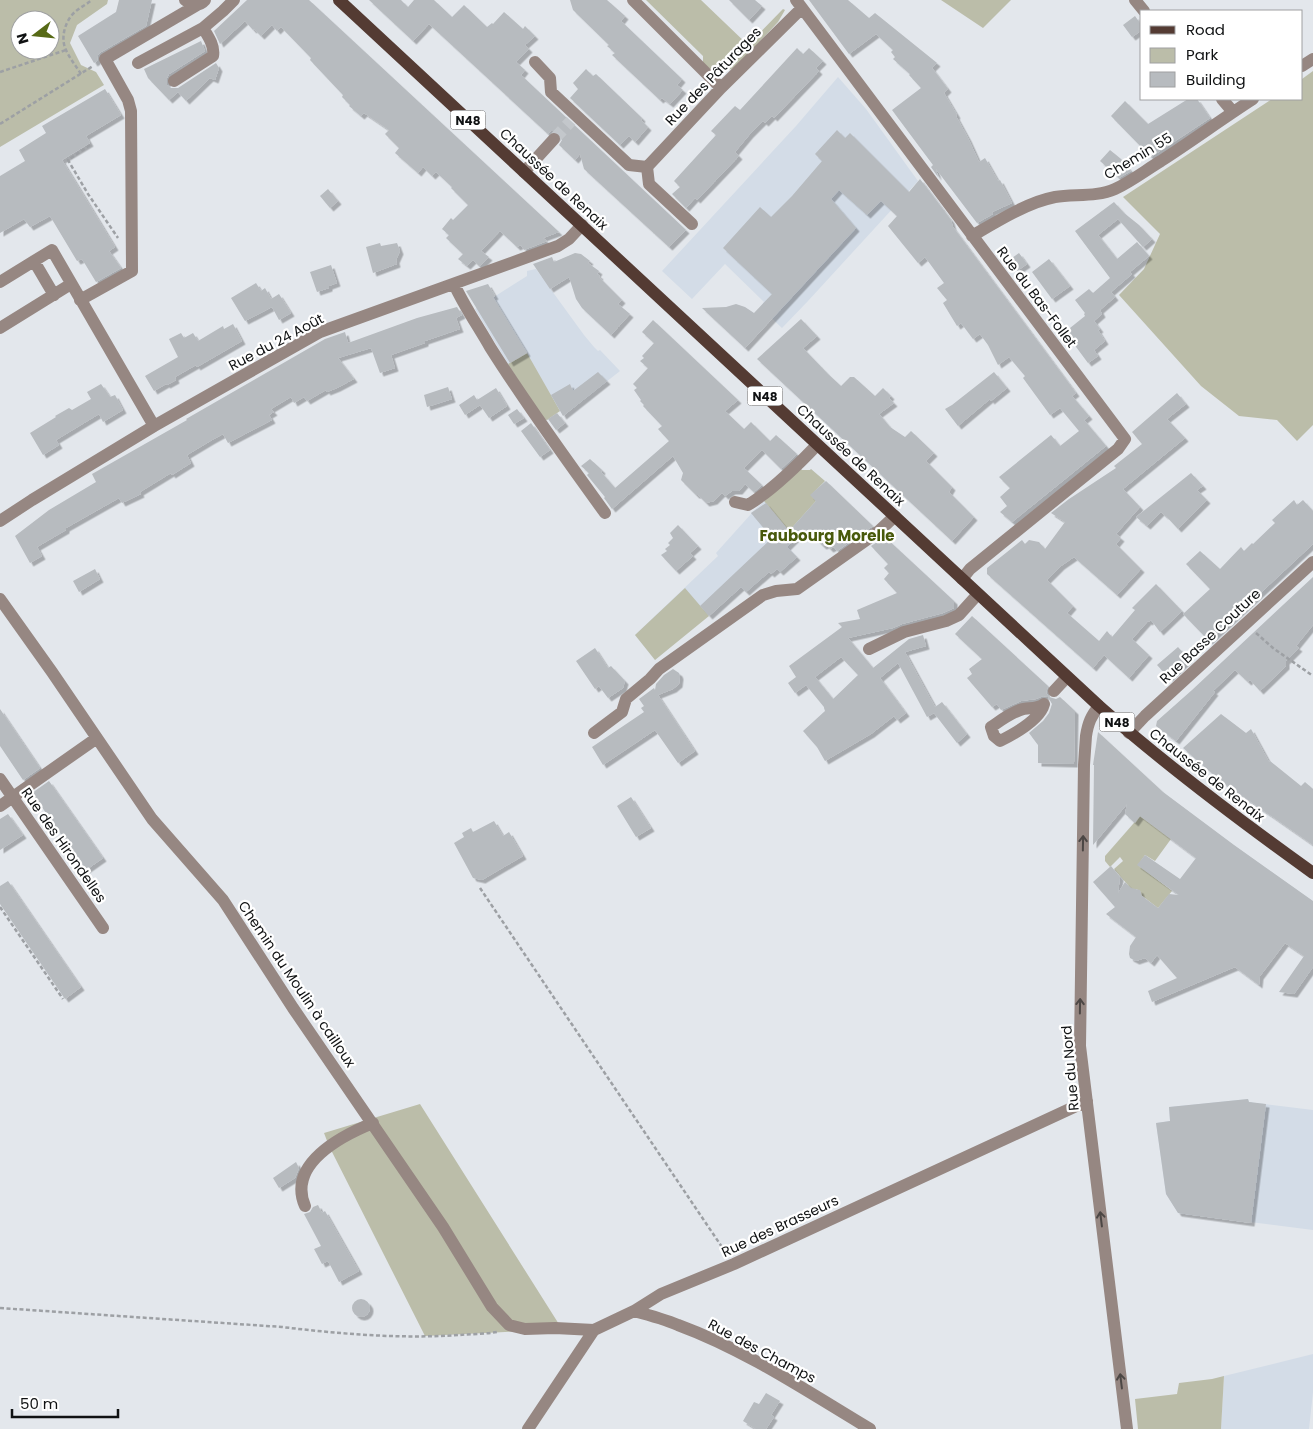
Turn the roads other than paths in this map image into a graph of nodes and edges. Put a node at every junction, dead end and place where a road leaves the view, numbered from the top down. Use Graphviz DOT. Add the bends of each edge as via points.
graph roads {
  1 [pos="234,0"];
  2 [pos="339,0"];
  3 [pos="633,0"];
  4 [pos="1135,0"];
  5 [pos="196,2"];
  6 [pos="799,4"];
  7 [pos="1143,10"];
  8 [pos="203,28"];
  9 [pos="535,62"];
  10 [pos="138,63"];
  11 [pos="174,81"];
  12 [pos="721,88"];
  13 [pos="1223,100"];
  14 [pos="1251,100"];
  15 [pos="1233,112"];
  16 [pos="554,139"];
  17 [pos="647,167"];
  18 [pos="524,172"];
  19 [pos="692,224"];
  20 [pos="582,225"];
  21 [pos="972,236"];
  22 [pos="34,261"];
  23 [pos="0,282"];
  24 [pos="71,284"];
  25 [pos="454,284"];
  26 [pos="54,295"];
  27 [pos="80,300"];
  28 [pos="0,328"];
  29 [pos="154,426"];
  30 [pos="817,444"];
  31 [pos="735,502"];
  32 [pos="605,513"];
  33 [pos="894,516"];
  34 [pos="0,521"];
  35 [pos="1313,562"];
  36 [pos="962,579"];
  37 [pos="978,594"];
  38 [pos="0,599"];
  39 [pos="869,649"];
  40 [pos="1067,677"];
  41 [pos="1054,692"];
  42 [pos="1099,706"];
  43 [pos="594,733"];
  44 [pos="1129,733"];
  45 [pos="97,738"];
  46 [pos="0,779"];
  47 [pos="13,797"];
  48 [pos="0,806"];
  49 [pos="1313,873"];
  50 [pos="103,928"];
  51 [pos="1088,1101"];
  52 [pos="373,1123"];
  53 [pos="305,1206"];
  54 [pos="634,1311"];
  55 [pos="594,1330"];
  56 [pos="528,1429"];
  57 [pos="870,1429"];
  58 [pos="1127,1429"];
  1 -- 8 [label="street"];
  2 -- 18 [label="main road, Chaussée de Renaix / N48"];
  3 -- 12 [label="street"];
  4 -- 7 [label="street"];
  5 -- 27 [label="street" via="105,59 131,111 132,271"];
  6 -- 12 [label="street, Rue des Pâturages"];
  6 -- 21 [label="street, Rue du Bas-Follet"];
  8 -- 10 [label="street"];
  8 -- 11 [label="street" via="212,45 213,56"];
  9 -- 17 [label="street" via="550,78 551,92 574,119 629,165"];
  12 -- 17 [label="street, Rue des Pâturages"];
  13 -- 15 [label="street"];
  14 -- 15 [label="street, Chemin 55"];
  15 -- 21 [label="street, Chemin 55" via="1116,188 1043,200"];
  16 -- 18 [label="street"];
  17 -- 19 [label="street" via="649,184"];
  18 -- 20 [label="main road, Chaussée de Renaix / N48"];
  20 -- 25 [label="street, Rue du 24 Août" via="569,240 558,246"];
  20 -- 30 [label="main road, Chaussée de Renaix / N48"];
  21 -- 36 [label="street, Rue du Bas-Follet" via="1125,439 1118,449 970,569"];
  22 -- 23 [label="street"];
  22 -- 24 [label="street" via="52,250"];
  22 -- 26 [label="street"];
  24 -- 26 [label="street"];
  24 -- 27 [label="street"];
  25 -- 29 [label="street, Rue du 24 Août" via="320,332"];
  25 -- 32 [label="street" via="532,412"];
  26 -- 28 [label="street"];
  27 -- 29 [label="street"];
  29 -- 34 [label="street, Rue du 24 Août"];
  30 -- 31 [label="street" via="760,498 748,505"];
  30 -- 33 [label="main road, Chaussée de Renaix / N48"];
  33 -- 36 [label="main road, Chaussée de Renaix / N48"];
  33 -- 43 [label="street" via="879,531 797,589 776,591 753,601 659,669 626,699 622,712"];
  35 -- 44 [label="street, Rue Basse Couture"];
  36 -- 37 [label="main road, Chaussée de Renaix / N48"];
  37 -- 39 [label="street" via="958,615 904,632"];
  37 -- 40 [label="main road, Chaussée de Renaix / N48"];
  38 -- 45 [label="street, Chemin du Moulin à cailloux"];
  40 -- 41 [label="street"];
  40 -- 42 [label="main road, Chaussée de Renaix / N48"];
  42 -- 44 [label="main road, Chaussée de Renaix / N48"];
  51 -- 42 [label="street, Rue du Nord, one-way" via="1080,1033 1084,765 1088,723"];
  44 -- 49 [label="main road, Chaussée de Renaix / N48" via="1219,805"];
  45 -- 47 [label="street"];
  45 -- 52 [label="street, Chemin du Moulin à cailloux" via="152,819 223,900"];
  46 -- 47 [label="street, Rue des Hirondelles"];
  47 -- 48 [label="street"];
  47 -- 50 [label="street, Rue des Hirondelles"];
  51 -- 54 [label="street, Rue des Brasseurs" via="734,1264 661,1294"];
  58 -- 51 [label="street, Rue du Nord, one-way"];
  52 -- 53 [label="street" via="322,1151 313,1161 301,1187"];
  52 -- 55 [label="street, Chemin du Moulin à cailloux" via="492,1307 509,1324 525,1329"];
  54 -- 55 [label="street, Rue des Brasseurs"];
  54 -- 57 [label="street, Rue des Champs" via="718,1342"];
  55 -- 56 [label="street"];
}
